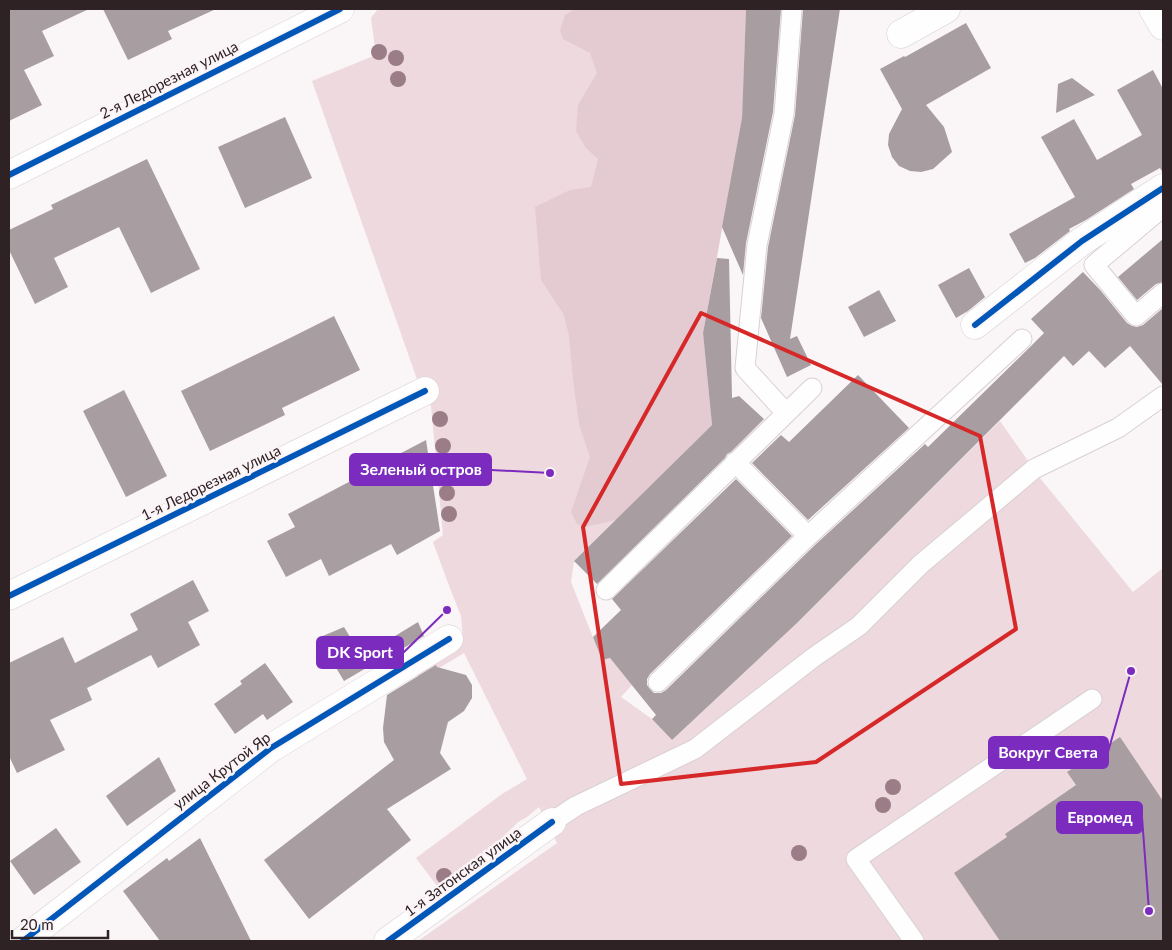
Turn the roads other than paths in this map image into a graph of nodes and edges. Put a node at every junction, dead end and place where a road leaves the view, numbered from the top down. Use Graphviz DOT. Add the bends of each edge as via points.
graph roads {
  1 [pos="340,9"];
  2 [pos="792,9"];
  3 [pos="946,9"];
  4 [pos="1153,9"];
  5 [pos="1163,26"];
  6 [pos="901,34"];
  7 [pos="9,174"];
  8 [pos="1163,188"];
  9 [pos="1163,207"];
  10 [pos="1163,293"];
  11 [pos="975,325"];
  12 [pos="1022,339"];
  13 [pos="812,388"];
  14 [pos="425,391"];
  15 [pos="1163,396"];
  16 [pos="786,413"];
  17 [pos="735,462"];
  18 [pos="808,536"];
  19 [pos="606,590"];
  20 [pos="9,596"];
  21 [pos="449,639"];
  22 [pos="658,682"];
  23 [pos="1092,700"];
  24 [pos="552,822"];
  25 [pos="23,941"];
  26 [pos="388,941"];
  27 [pos="914,941"];
  1 -- 7 [label="street, 2-я Ледорезная улица"];
  2 -- 16 [label="lane" via="784,114 756,245 745,368"];
  3 -- 6 [label="street"];
  4 -- 5 [label="street"];
  8 -- 11 [label="street" via="1082,241"];
  9 -- 10 [label="lane" via="1094,265 1136,316"];
  12 -- 18 [label="lane"];
  13 -- 16 [label="lane"];
  14 -- 20 [label="street, 1-я Ледорезная улица"];
  15 -- 24 [label="lane" via="1118,428 1034,469 922,564 859,626 695,749 583,802"];
  16 -- 17 [label="lane"];
  17 -- 18 [label="lane"];
  17 -- 19 [label="lane"];
  18 -- 22 [label="lane"];
  21 -- 25 [label="street, улица Крутой Яр" via="271,748"];
  23 -- 27 [label="lane" via="856,859"];
  24 -- 26 [label="street, 1-я Затонская улица"];
}
